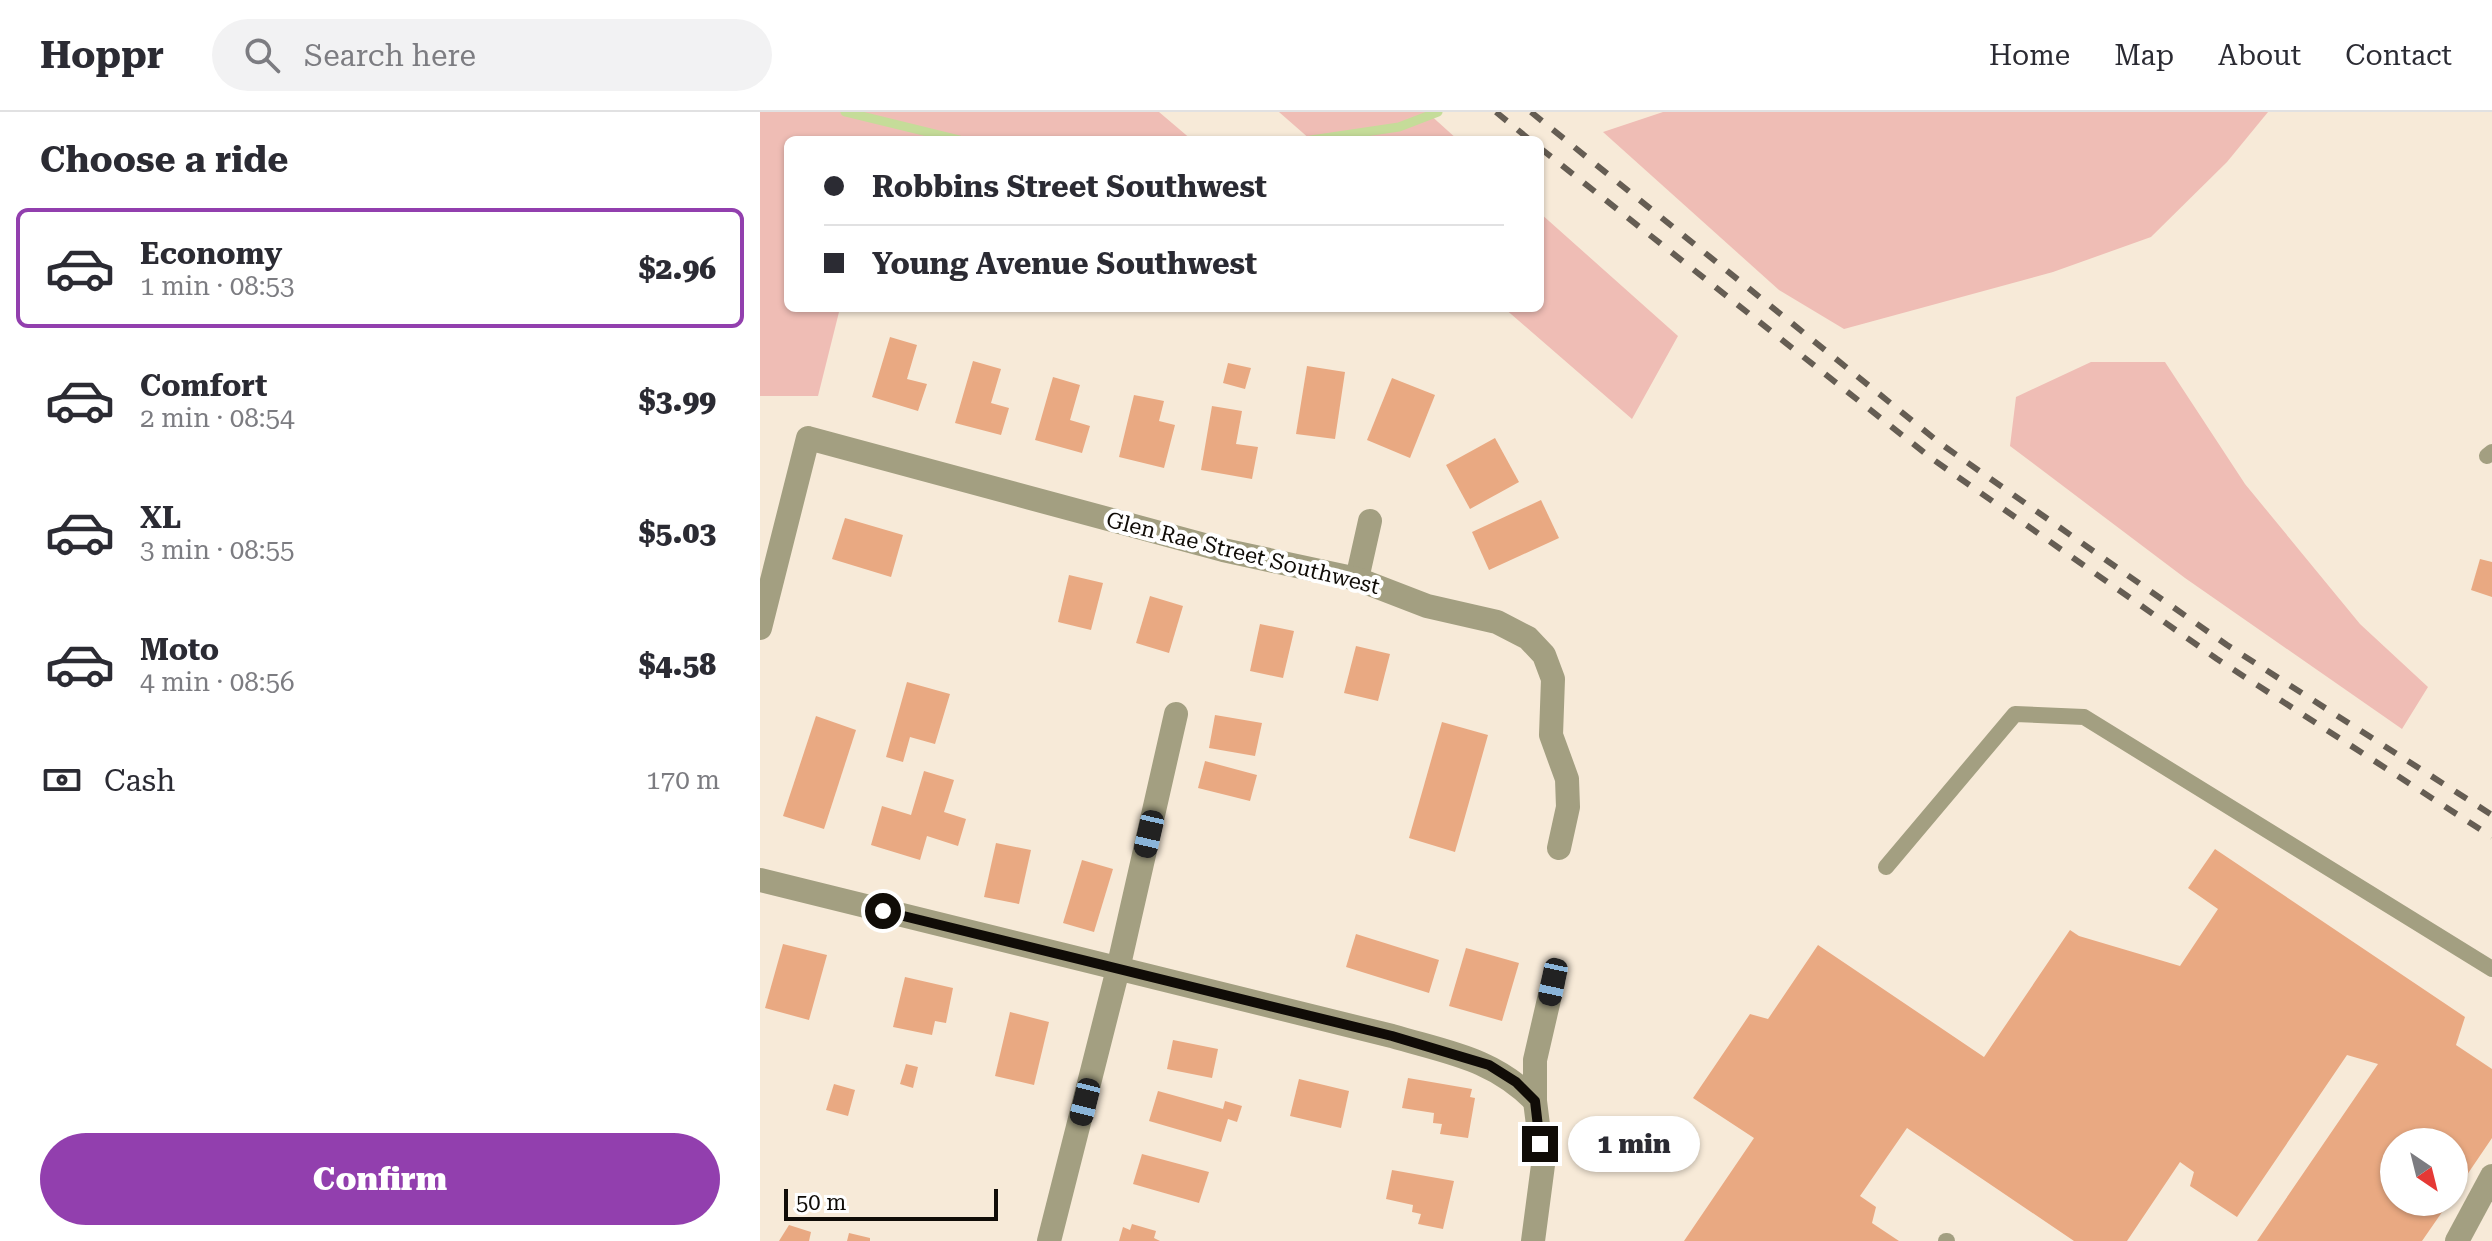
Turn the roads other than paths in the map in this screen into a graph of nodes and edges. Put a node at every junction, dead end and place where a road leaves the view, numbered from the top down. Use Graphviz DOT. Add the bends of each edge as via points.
graph roads {
  1 [pos="1370,521"];
  2 [pos="1357,579"];
  3 [pos="760,628"];
  4 [pos="1176,714"];
  5 [pos="1559,848"];
  6 [pos="1886,867"];
  7 [pos="760,880"];
  8 [pos="1118,969"];
  9 [pos="2492,969"];
  10 [pos="1553,982"];
  11 [pos="1535,1101"];
  12 [pos="2492,1176"];
  13 [pos="1537,1239"];
  14 [pos="1049,1241"];
  15 [pos="2457,1241"];
  1 -- 2 [label="street"];
  2 -- 3 [label="street, Glen Rae Street Southwest" via="1223,550 808,438"];
  2 -- 5 [label="street, Glen Rae Street Southwest" via="1427,606 1497,622 1528,638 1544,655 1553,679 1551,735 1567,779 1568,807"];
  4 -- 8 [label="street"];
  6 -- 9 [label="lane" via="2015,714 2084,717"];
  7 -- 8 [label="street"];
  8 -- 11 [label="street" via="1489,1065"];
  8 -- 14 [label="street"];
  10 -- 11 [label="street" via="1535,1060"];
  11 -- 13 [label="street" via="1543,1165"];
  12 -- 15 [label="street"];
}
